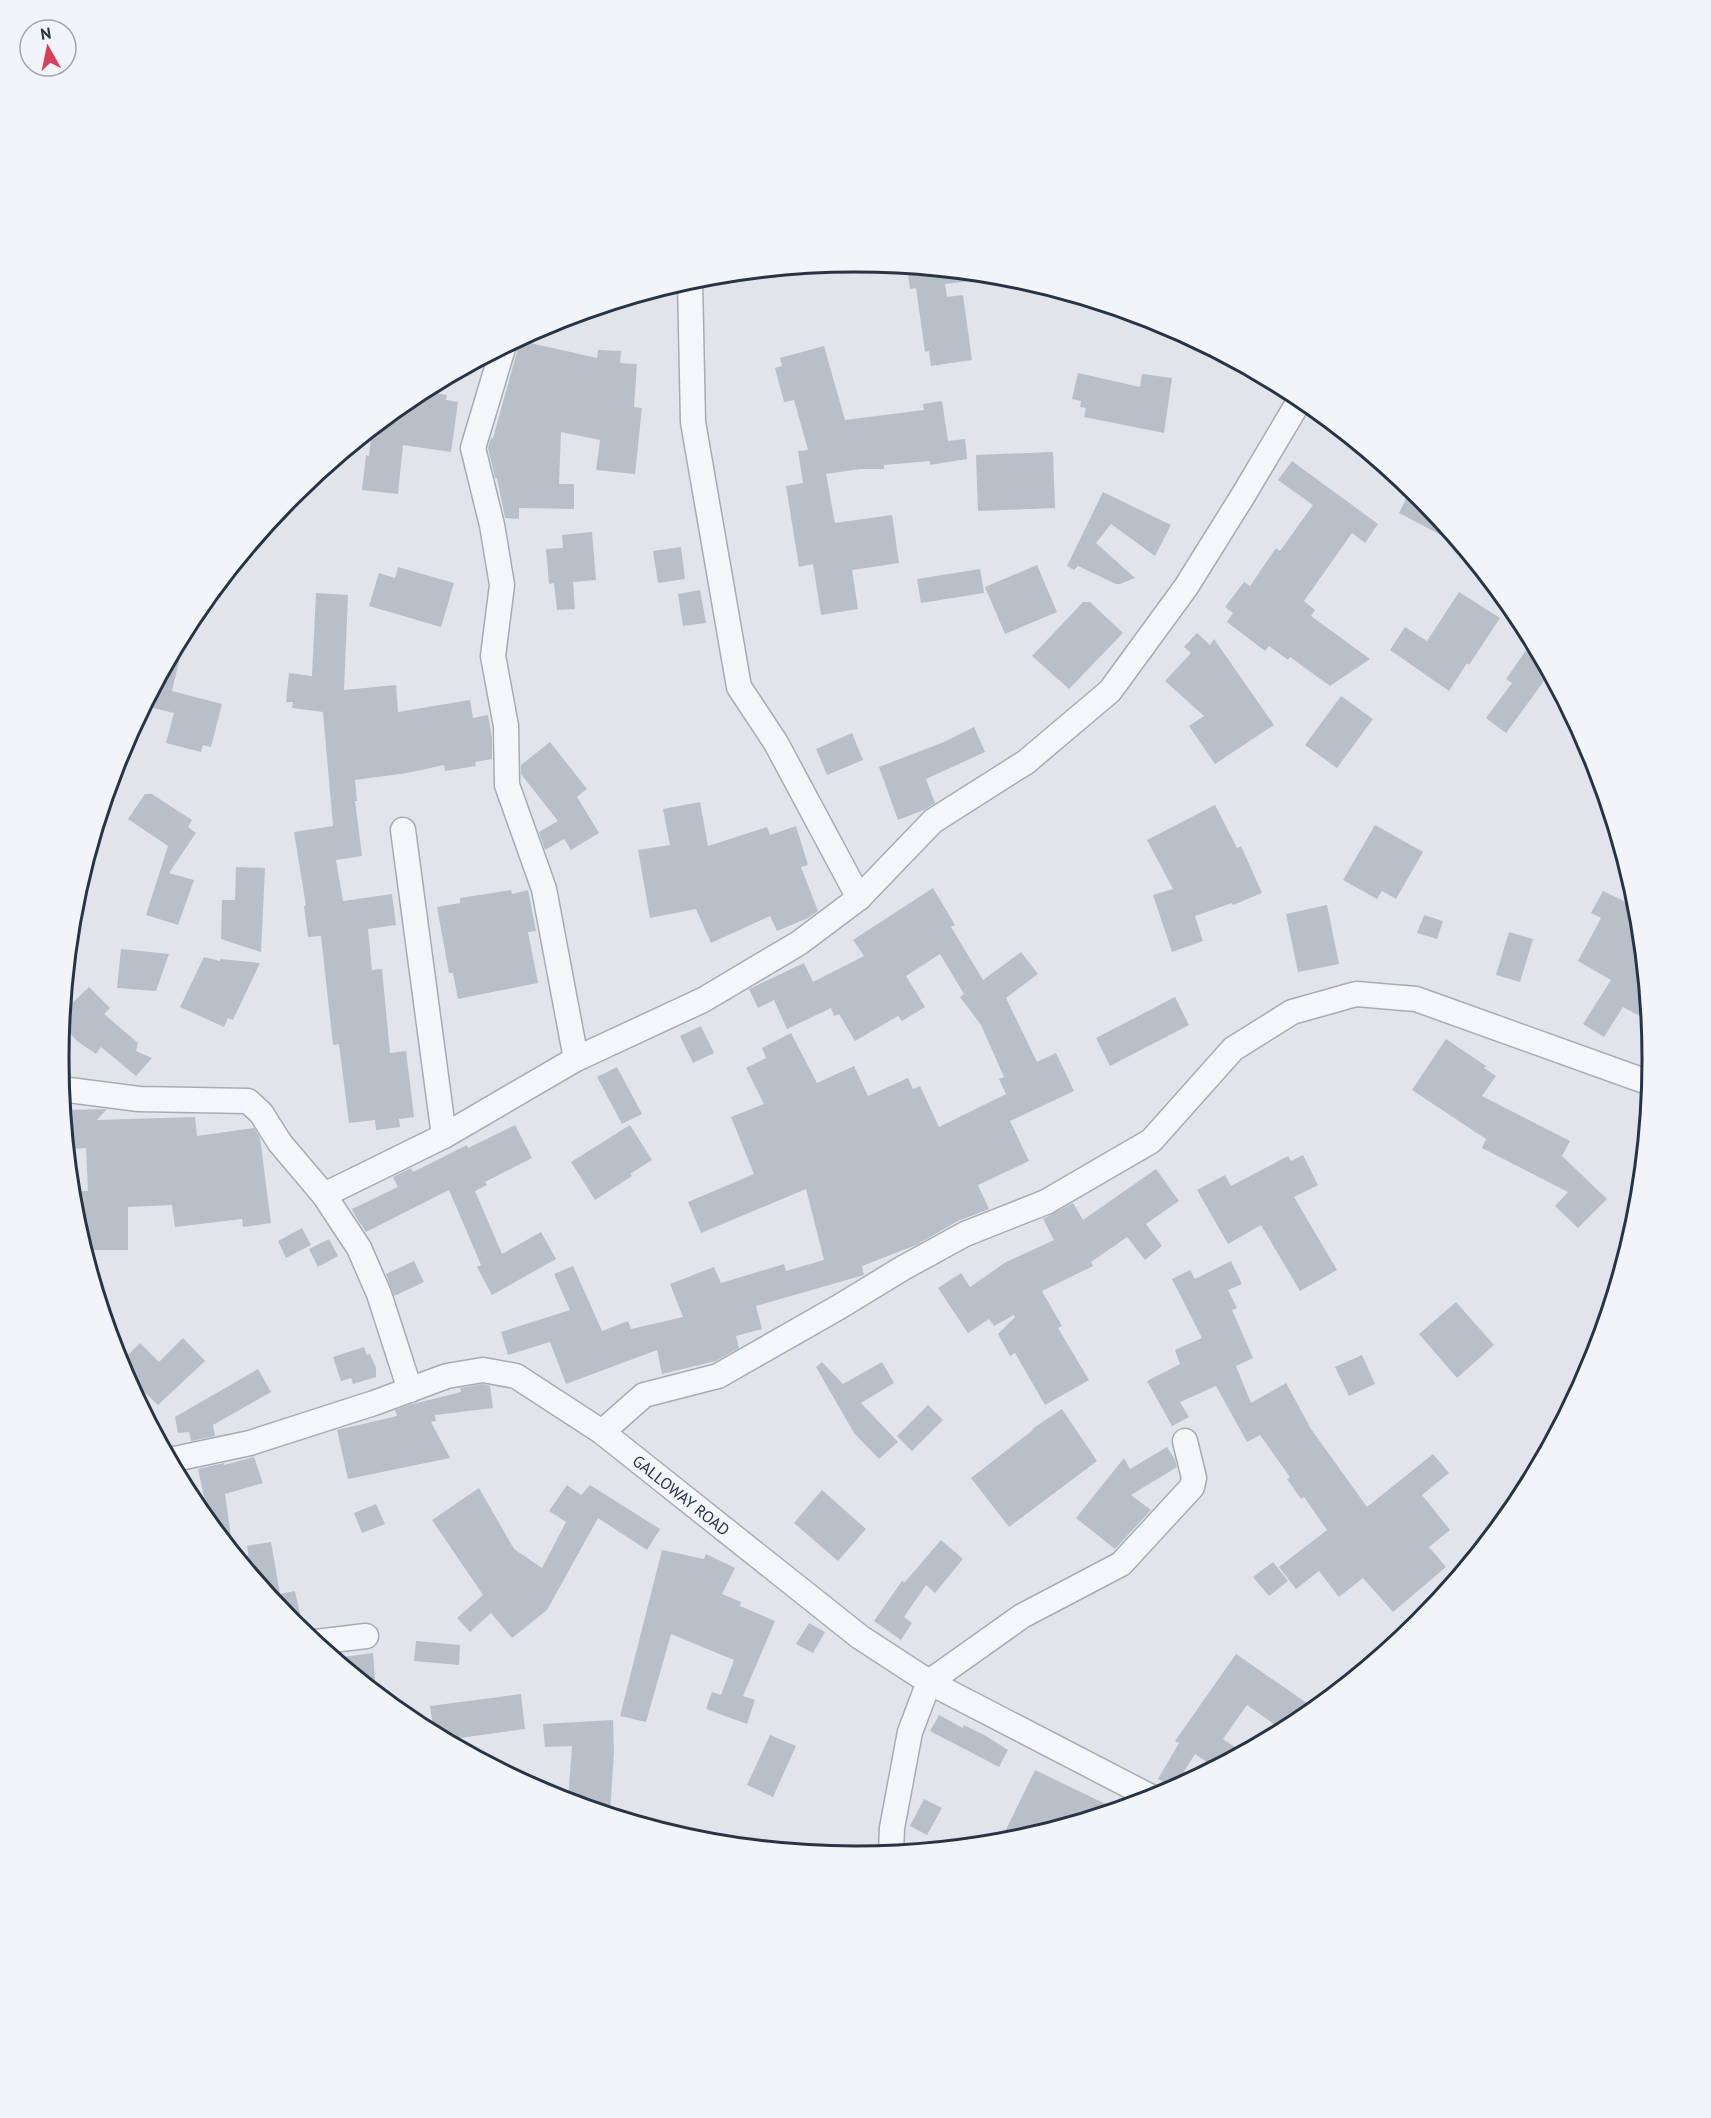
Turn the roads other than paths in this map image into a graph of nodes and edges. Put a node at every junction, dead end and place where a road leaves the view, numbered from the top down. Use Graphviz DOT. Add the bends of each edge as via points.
graph roads {
  1 [pos="690,291"];
  2 [pos="500,358"];
  3 [pos="1295,407"];
  4 [pos="403,830"];
  5 [pos="859,898"];
  6 [pos="576,1059"];
  7 [pos="1641,1080"];
  8 [pos="70,1090"];
  9 [pos="444,1136"];
  10 [pos="324,1195"];
  11 [pos="410,1390"];
  12 [pos="602,1432"];
  13 [pos="1185,1441"];
  14 [pos="178,1458"];
  15 [pos="366,1636"];
  16 [pos="327,1641"];
  17 [pos="929,1682"];
  18 [pos="1141,1792"];
  19 [pos="891,1845"];
  1 -- 5 [label="street" via="693,422 739,687 776,743"];
  2 -- 6 [label="street" via="473,448 502,585 493,656 506,726 507,786 544,889"];
  3 -- 5 [label="street" via="1186,586 1110,691 1026,762 933,821"];
  4 -- 9 [label="street"];
  5 -- 6 [label="street" via="799,943 703,1000"];
  6 -- 9 [label="street"];
  7 -- 12 [label="street" via="1416,999 1356,994 1292,1012 1233,1049 1151,1141 1046,1202 965,1234 718,1376 644,1395"];
  8 -- 10 [label="street" via="139,1099 248,1101"];
  9 -- 10 [label="street"];
  10 -- 11 [label="street" via="360,1248"];
  11 -- 12 [label="street, GALLOWAY ROAD" via="447,1376 483,1370 516,1376"];
  11 -- 14 [label="street, GALLOWAY ROAD" via="249,1443"];
  12 -- 17 [label="street, GALLOWAY ROAD" via="860,1637"];
  13 -- 17 [label="street" via="1194,1478 1192,1487 1121,1564 1022,1616"];
  15 -- 16 [label="street"];
  17 -- 18 [label="street, GALLOWAY ROAD"];
  17 -- 19 [label="street" via="910,1732"];
}
